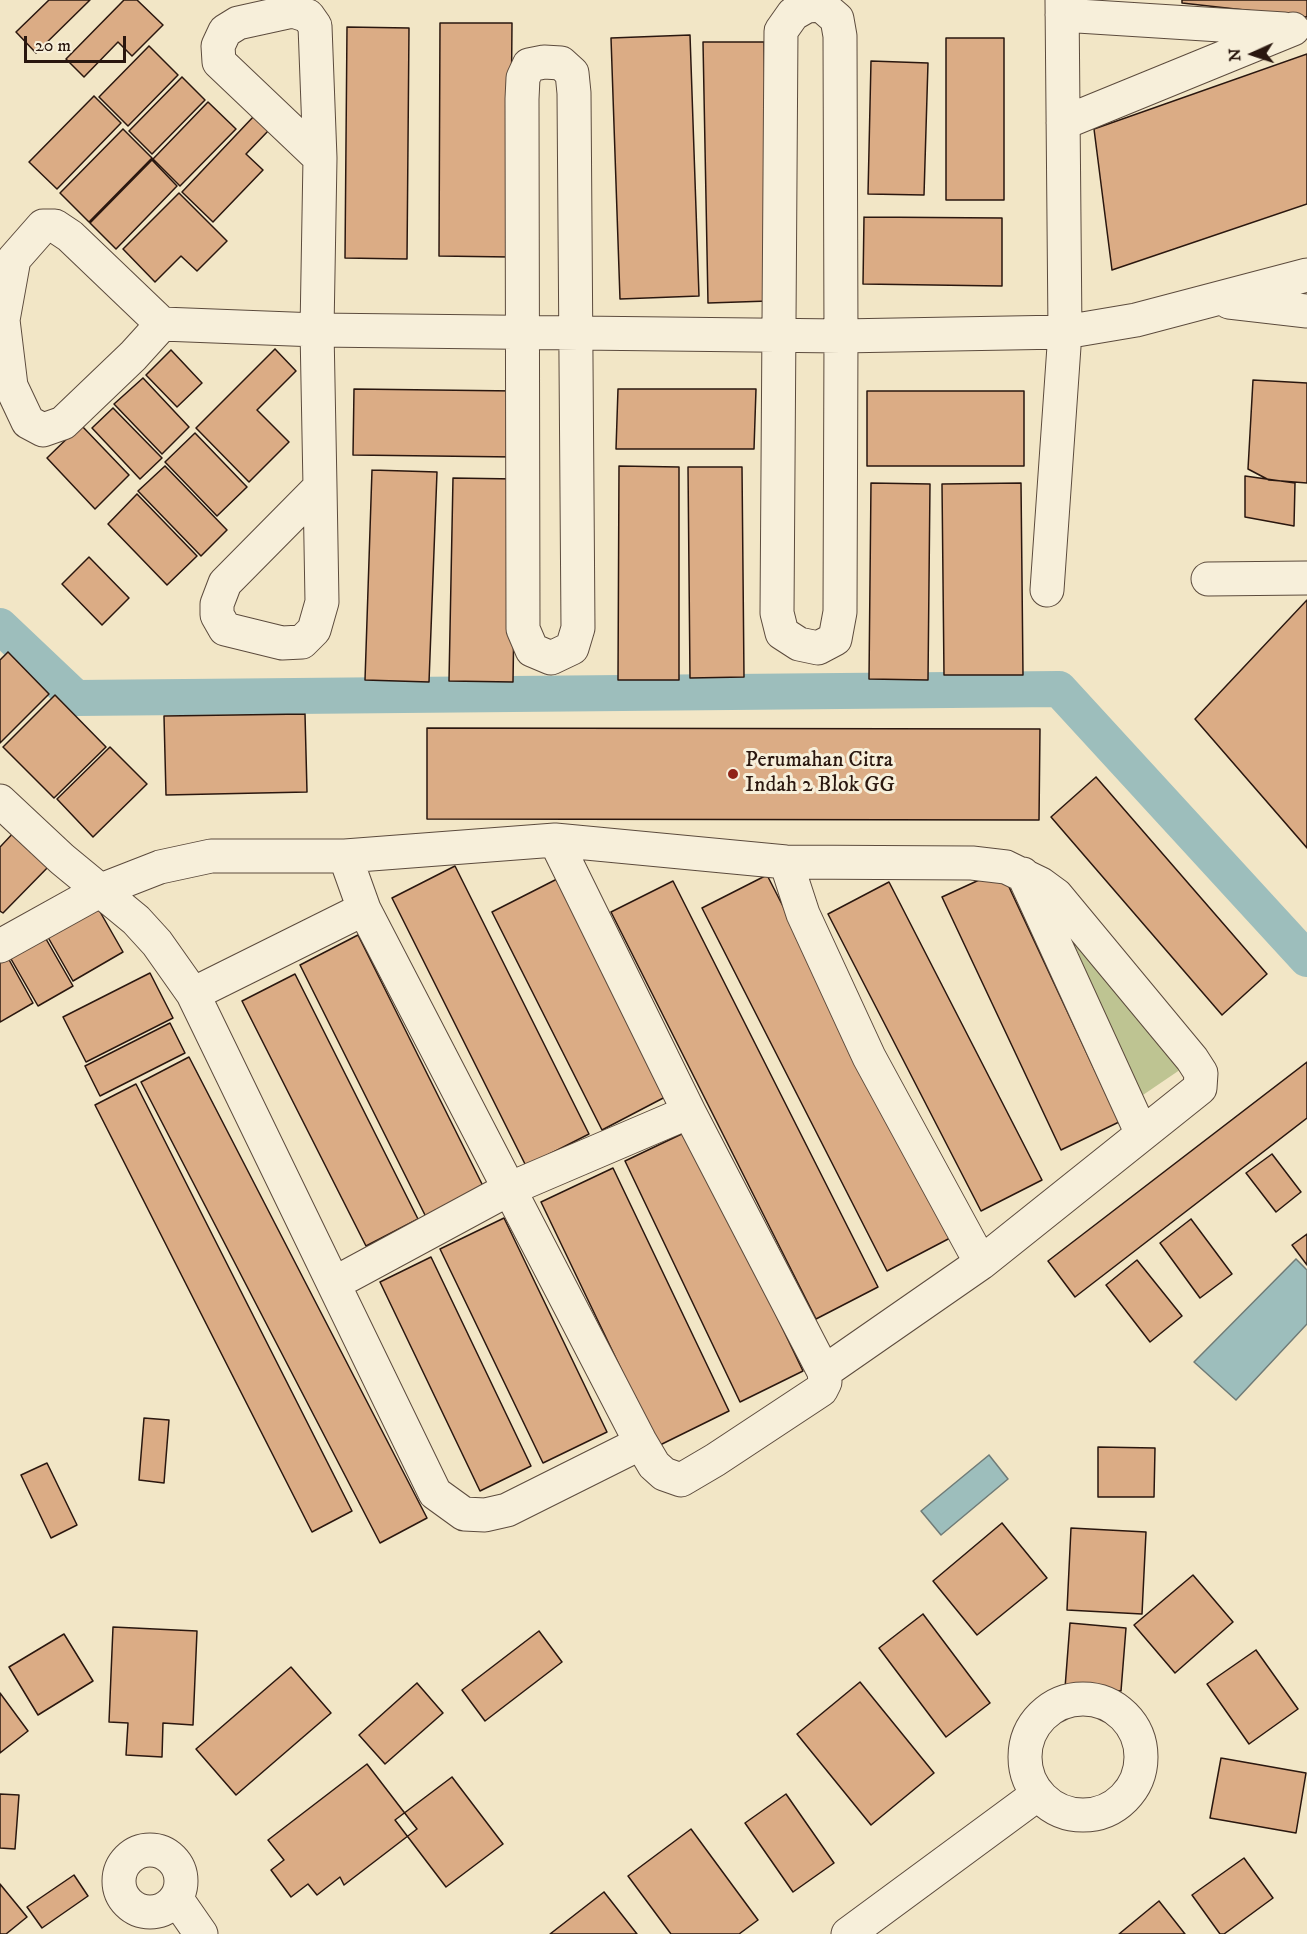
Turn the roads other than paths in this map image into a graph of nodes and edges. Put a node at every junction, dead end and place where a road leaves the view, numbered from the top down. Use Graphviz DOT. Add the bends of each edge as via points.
graph roads {
  1 [pos="1062,7"];
  2 [pos="1300,30"];
  3 [pos="1063,123"];
  4 [pos="320,158"];
  5 [pos="1307,275"];
  6 [pos="1210,300"];
  7 [pos="1307,310"];
  8 [pos="162,324"];
  9 [pos="317,330"];
  10 [pos="524,330"];
  11 [pos="576,332"];
  12 [pos="1065,332"];
  13 [pos="780,335"];
  14 [pos="841,336"];
  15 [pos="320,487"];
  16 [pos="1307,578"];
  17 [pos="1208,579"];
  18 [pos="1047,590"];
  19 [pos="0,801"];
  20 [pos="555,840"];
  21 [pos="345,856"];
  22 [pos="786,862"];
  23 [pos="1023,874"];
  24 [pos="101,890"];
  25 [pos="364,909"];
  26 [pos="0,946"];
  27 [pos="193,994"];
  28 [pos="688,1112"];
  29 [pos="1142,1134"];
  30 [pos="509,1189"];
  31 [pos="981,1263"];
  32 [pos="335,1283"];
  33 [pos="824,1372"];
  34 [pos="641,1443"];
  35 [pos="1038,1794"];
  36 [pos="176,1898"];
  37 [pos="201,1934"];
  38 [pos="848,1934"];
  1 -- 2 [label="street"];
  1 -- 3 [label="street"];
  2 -- 3 [label="street"];
  3 -- 12 [label="street"];
  4 -- 9 [label="street"];
  5 -- 6 [label="street"];
  6 -- 7 [label="street"];
  6 -- 12 [label="street" via="1136,320"];
  8 -- 8 [label="street" via="63,423 43,430 28,422 11,386 3,320 14,259 43,226 55,226 70,236"];
  8 -- 9 [label="street"];
  9 -- 10 [label="street"];
  9 -- 15 [label="street"];
  10 -- 11 [label="street"];
  10 -- 11 [label="street" via="523,78 529,65 544,62 561,63 572,73"];
  10 -- 11 [label="street" via="523,629 532,650 551,658 572,648 578,628"];
  11 -- 13 [label="street"];
  12 -- 14 [label="street"];
  12 -- 18 [label="street"];
  13 -- 14 [label="street"];
  13 -- 14 [label="street" via="777,614 782,633 799,644 818,648 835,639 840,612"];
  13 -- 14 [label="street" via="781,31 793,14 807,6 821,5 837,19 840,36"];
  15 -- 15 [label="street" via="225,583 217,604 225,629 282,643 302,642 314,630 322,602"];
  16 -- 17 [label="street"];
  19 -- 24 [label="street"];
  20 -- 21 [label="street"];
  20 -- 22 [label="street"];
  20 -- 28 [label="street"];
  21 -- 24 [label="street" via="211,856 160,867"];
  21 -- 25 [label="street"];
  22 -- 23 [label="street" via="972,863 1006,867"];
  22 -- 31 [label="street" via="803,914 869,1057"];
  23 -- 29 [label="street"];
  23 -- 29 [label="street" via="1056,895 1202,1073 1200,1088"];
  24 -- 26 [label="street"];
  24 -- 27 [label="street" via="157,942"];
  25 -- 27 [label="street"];
  25 -- 30 [label="street"];
  27 -- 32 [label="street"];
  28 -- 30 [label="street"];
  28 -- 33 [label="street"];
  29 -- 31 [label="street"];
  30 -- 32 [label="street"];
  30 -- 34 [label="street"];
  31 -- 33 [label="street"];
  32 -- 34 [label="street" via="435,1493 464,1514 507,1510"];
  33 -- 34 [label="street" via="821,1390 681,1480 664,1474 654,1465"];
  35 -- 38 [label="street"];
  36 -- 37 [label="street"];
}
